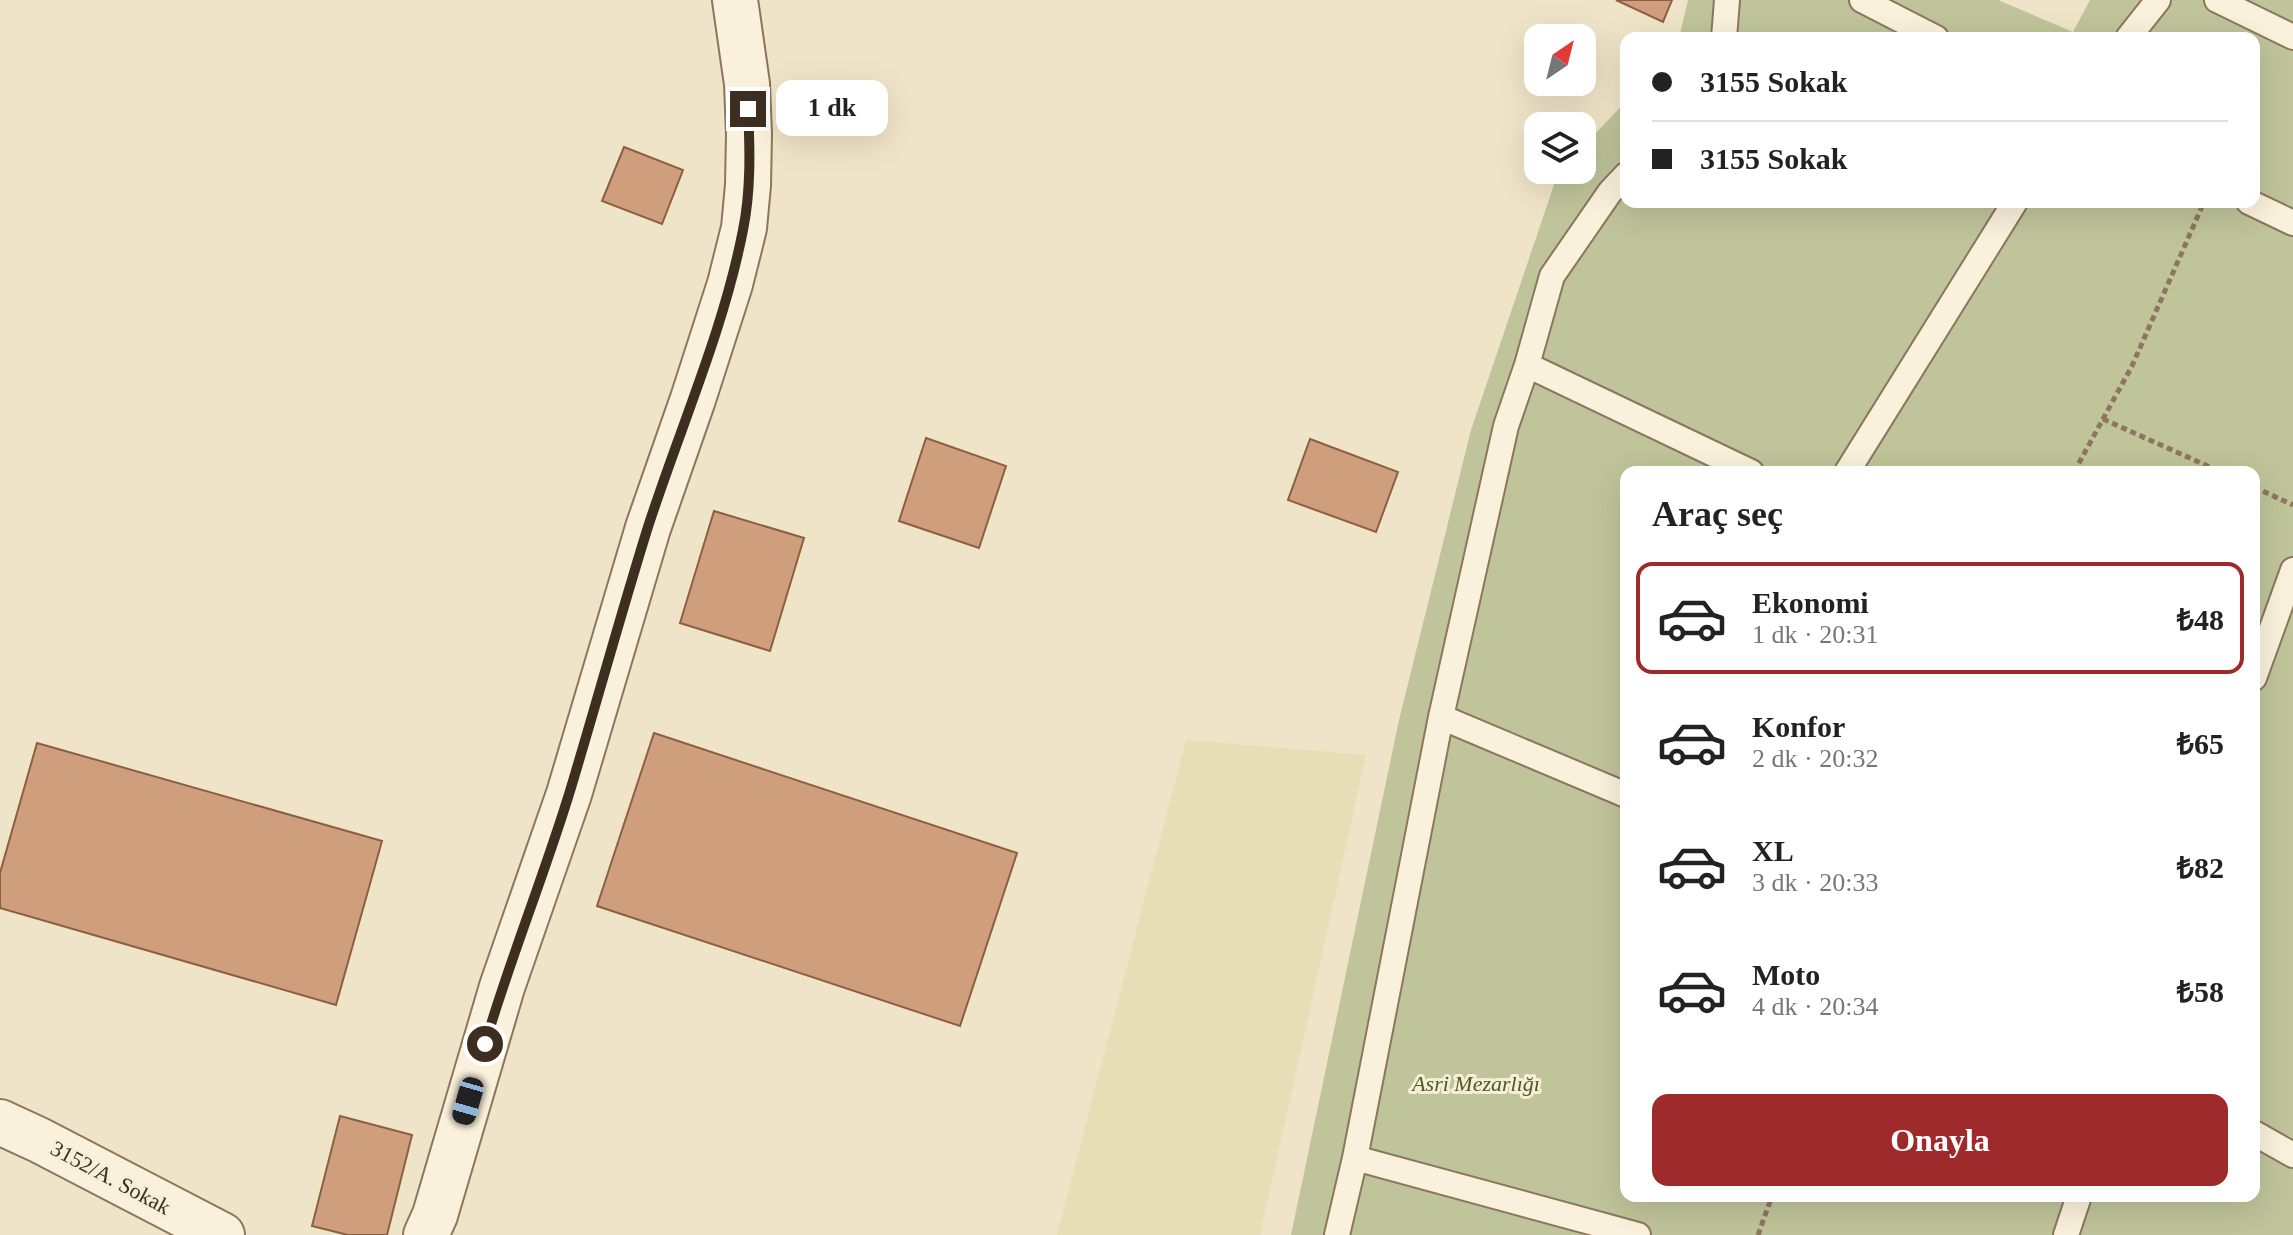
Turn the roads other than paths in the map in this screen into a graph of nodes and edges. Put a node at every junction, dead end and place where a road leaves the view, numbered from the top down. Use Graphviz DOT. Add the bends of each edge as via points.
graph roads {
  1 [pos="735,0"];
  2 [pos="1727,0"];
  3 [pos="1862,0"];
  4 [pos="2158,0"];
  5 [pos="2217,0"];
  6 [pos="1724,32"];
  7 [pos="1924,32"];
  8 [pos="2133,32"];
  9 [pos="2293,37"];
  10 [pos="1620,181"];
  11 [pos="2260,207"];
  12 [pos="2011,208"];
  13 [pos="2293,223"];
  14 [pos="1527,365"];
  15 [pos="1738,466"];
  16 [pos="1851,466"];
  17 [pos="2293,570"];
  18 [pos="2260,661"];
  19 [pos="1441,717"];
  20 [pos="1620,792"];
  21 [pos="0,1122"];
  22 [pos="2260,1136"];
  23 [pos="2293,1155"];
  24 [pos="1355,1158"];
  25 [pos="2077,1202"];
  26 [pos="222,1235"];
  27 [pos="426,1235"];
  28 [pos="1337,1235"];
  29 [pos="1638,1235"];
  30 [pos="2066,1235"];
  1 -- 27 [label="street" via="749,134 744,228 730,284"];
  2 -- 6 [label="lane"];
  3 -- 7 [label="lane"];
  4 -- 8 [label="lane"];
  5 -- 9 [label="lane"];
  10 -- 14 [label="lane" via="1552,276"];
  11 -- 13 [label="lane"];
  12 -- 16 [label="lane"];
  14 -- 15 [label="lane"];
  14 -- 19 [label="lane" via="1506,426"];
  17 -- 18 [label="lane"];
  19 -- 20 [label="lane"];
  19 -- 24 [label="lane"];
  21 -- 26 [label="street, 3152/A. Sokak"];
  22 -- 23 [label="lane"];
  24 -- 28 [label="lane"];
  24 -- 29 [label="lane"];
  25 -- 30 [label="lane"];
}
